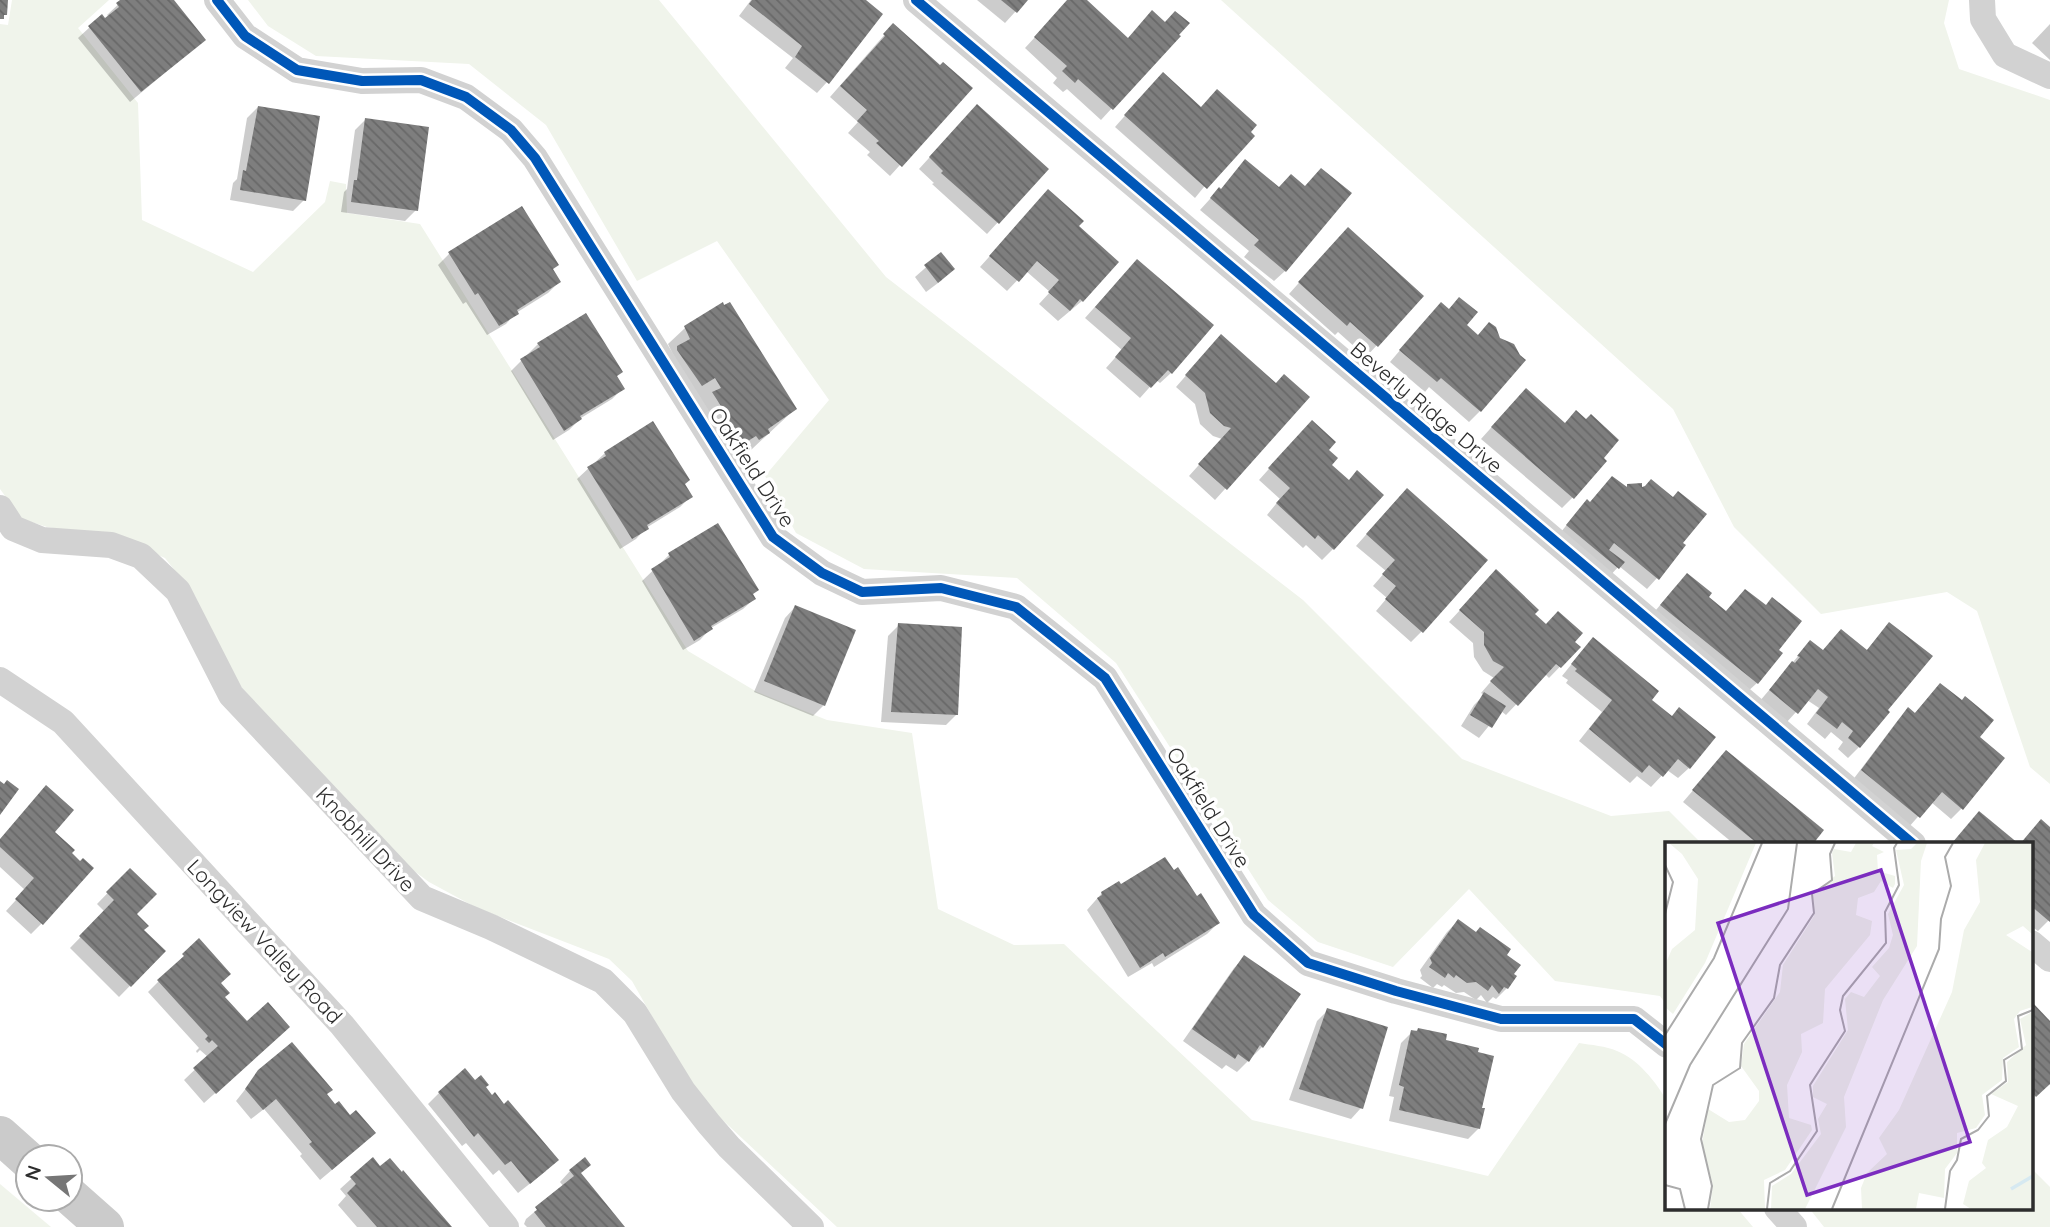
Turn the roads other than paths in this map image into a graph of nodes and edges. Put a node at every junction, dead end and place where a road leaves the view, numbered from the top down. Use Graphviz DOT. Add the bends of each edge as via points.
graph roads {
  1 [pos="217,0"];
  2 [pos="916,0"];
  3 [pos="1982,0"];
  4 [pos="2050,76"];
  5 [pos="0,508"];
  6 [pos="0,680"];
  7 [pos="1911,842"];
  8 [pos="2032,944"];
  9 [pos="2050,959"];
  10 [pos="1665,1043"];
  11 [pos="0,1135"];
  12 [pos="14,1148"];
  13 [pos="84,1208"];
  14 [pos="1779,1210"];
  15 [pos="105,1227"];
  16 [pos="506,1227"];
  17 [pos="811,1227"];
  18 [pos="1794,1227"];
  1 -- 10 [label="street, Oakfield Drive" via="245,36 297,70 362,81 421,80 467,97 511,130 535,158 773,537 822,573 862,592 941,588 1016,607 1105,678 1254,915 1308,963 1501,1018 1634,1019"];
  2 -- 7 [label="street, Beverly Ridge Drive"];
  3 -- 4 [label="street" via="1983,19 2005,55"];
  5 -- 17 [label="street, Knobhill Drive" via="13,528 42,540 111,545 141,556 178,591 231,695 422,898 603,981 635,1013 683,1091 716,1132"];
  6 -- 16 [label="street, Longview Valley Road" via="63,722 342,1025"];
  8 -- 9 [label="street"];
  11 -- 12 [label="main road"];
  13 -- 15 [label="main road"];
  14 -- 18 [label="street"];
}
